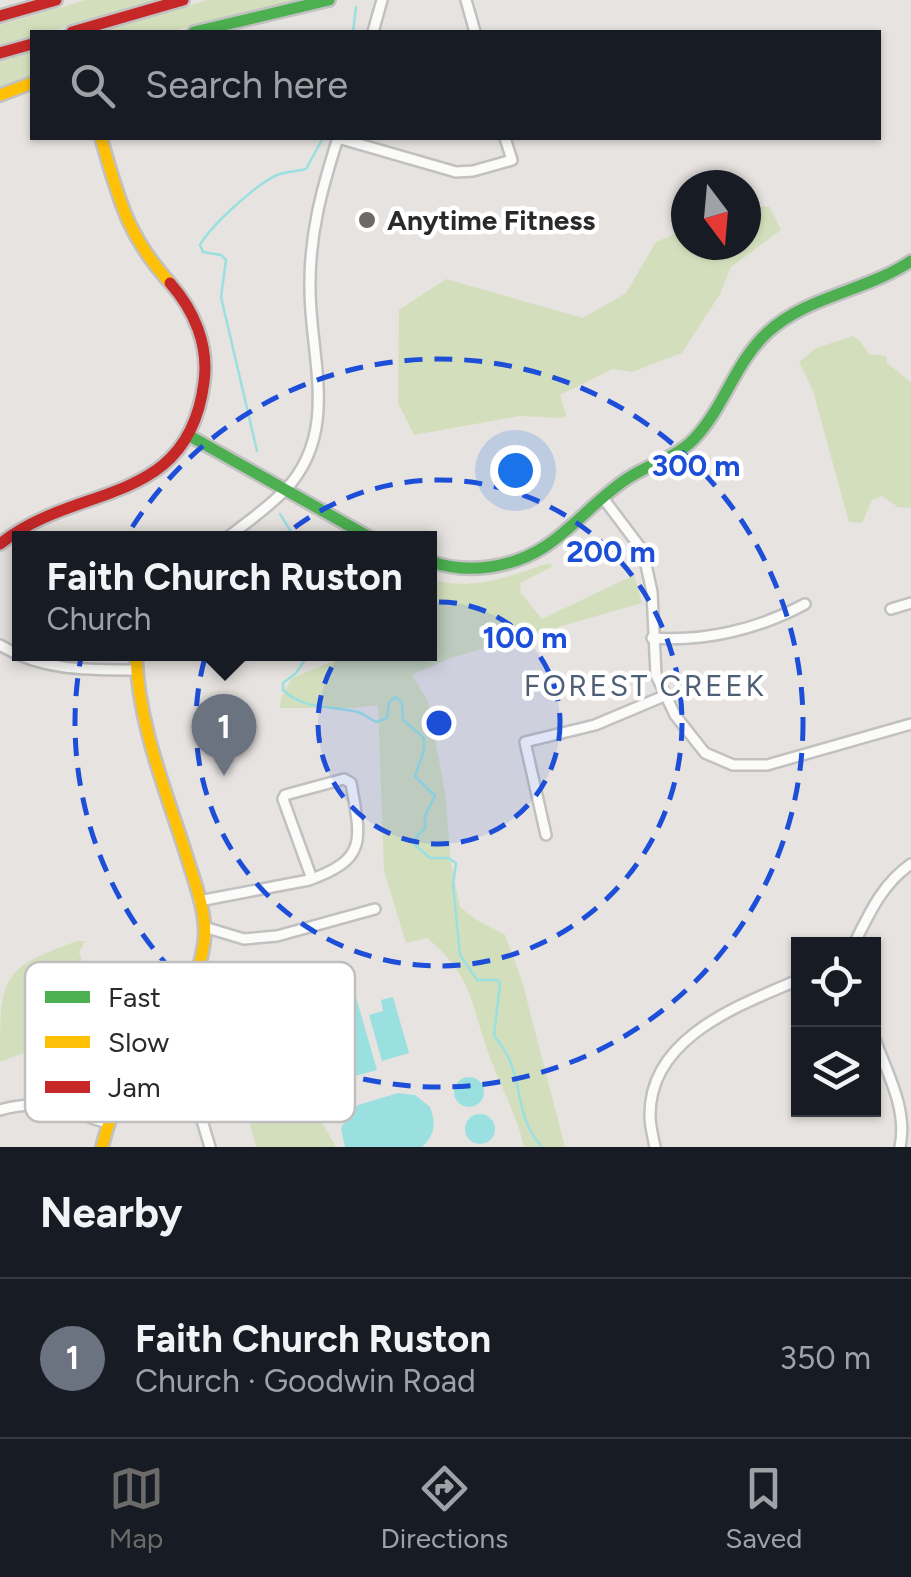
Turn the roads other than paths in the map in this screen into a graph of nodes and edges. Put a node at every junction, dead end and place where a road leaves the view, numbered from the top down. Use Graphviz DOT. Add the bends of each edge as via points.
graph roads {
  1 [pos="56,0"];
  2 [pos="183,0"];
  3 [pos="329,0"];
  4 [pos="382,0"];
  5 [pos="466,0"];
  6 [pos="0,16"];
  7 [pos="79,30"];
  8 [pos="202,30"];
  9 [pos="374,30"];
  10 [pos="474,30"];
  11 [pos="30,45"];
  12 [pos="0,54"];
  13 [pos="30,84"];
  14 [pos="0,94"];
  15 [pos="102,140"];
  16 [pos="337,140"];
  17 [pos="345,140"];
  18 [pos="506,140"];
  19 [pos="911,260"];
  20 [pos="188,434"];
  21 [pos="285,490"];
  22 [pos="603,498"];
  23 [pos="16,531"];
  24 [pos="235,531"];
  25 [pos="358,531"];
  26 [pos="437,563"];
  27 [pos="911,603"];
  28 [pos="805,604"];
  29 [pos="891,609"];
  30 [pos="652,638"];
  31 [pos="34,661"];
  32 [pos="136,661"];
  33 [pos="135,670"];
  34 [pos="664,696"];
  35 [pos="911,724"];
  36 [pos="546,835"];
  37 [pos="911,864"];
  38 [pos="312,879"];
  39 [pos="199,901"];
  40 [pos="375,909"];
  41 [pos="204,927"];
  42 [pos="858,937"];
  43 [pos="199,962"];
  44 [pos="791,983"];
  45 [pos="881,1057"];
  46 [pos="25,1104"];
  47 [pos="0,1110"];
  48 [pos="104,1122"];
  49 [pos="203,1122"];
  50 [pos="107,1123"];
  51 [pos="102,1147"];
  52 [pos="210,1147"];
  53 [pos="655,1147"];
  54 [pos="900,1147"];
  1 -- 6 [label="main road"];
  2 -- 7 [label="main road"];
  3 -- 8 [label="main road"];
  4 -- 9 [label="street"];
  5 -- 10 [label="street"];
  11 -- 12 [label="main road"];
  13 -- 14 [label="main road"];
  15 -- 20 [label="main road" via="131,232 186,302 202,340 202,399"];
  16 -- 21 [label="street" via="312,238 320,412 309,452"];
  17 -- 18 [label="street" via="456,172 512,160"];
  19 -- 22 [label="main road" via="790,315 767,333 692,442"];
  20 -- 21 [label="main road"];
  20 -- 23 [label="main road" via="144,480"];
  21 -- 24 [label="street"];
  21 -- 25 [label="main road"];
  22 -- 26 [label="main road" via="565,536 525,561 468,569"];
  22 -- 30 [label="street" via="646,559"];
  27 -- 29 [label="street"];
  28 -- 30 [label="street" via="718,636"];
  30 -- 34 [label="street"];
  31 -- 33 [label="street"];
  32 -- 33 [label="main road"];
  33 -- 39 [label="main road"];
  34 -- 35 [label="street" via="705,753 742,766"];
  34 -- 36 [label="street" via="596,725 525,742"];
  37 -- 42 [label="street" via="894,875"];
  38 -- 38 [label="street" via="344,866 356,850 348,780 283,799"];
  38 -- 39 [label="street"];
  39 -- 41 [label="main road"];
  40 -- 41 [label="street" via="244,940"];
  41 -- 43 [label="main road"];
  44 -- 53 [label="street" via="680,1045 654,1093"];
  45 -- 54 [label="street" via="900,1108"];
  46 -- 47 [label="street"];
  48 -- 50 [label="street"];
  49 -- 52 [label="street"];
  50 -- 51 [label="main road"];
}
